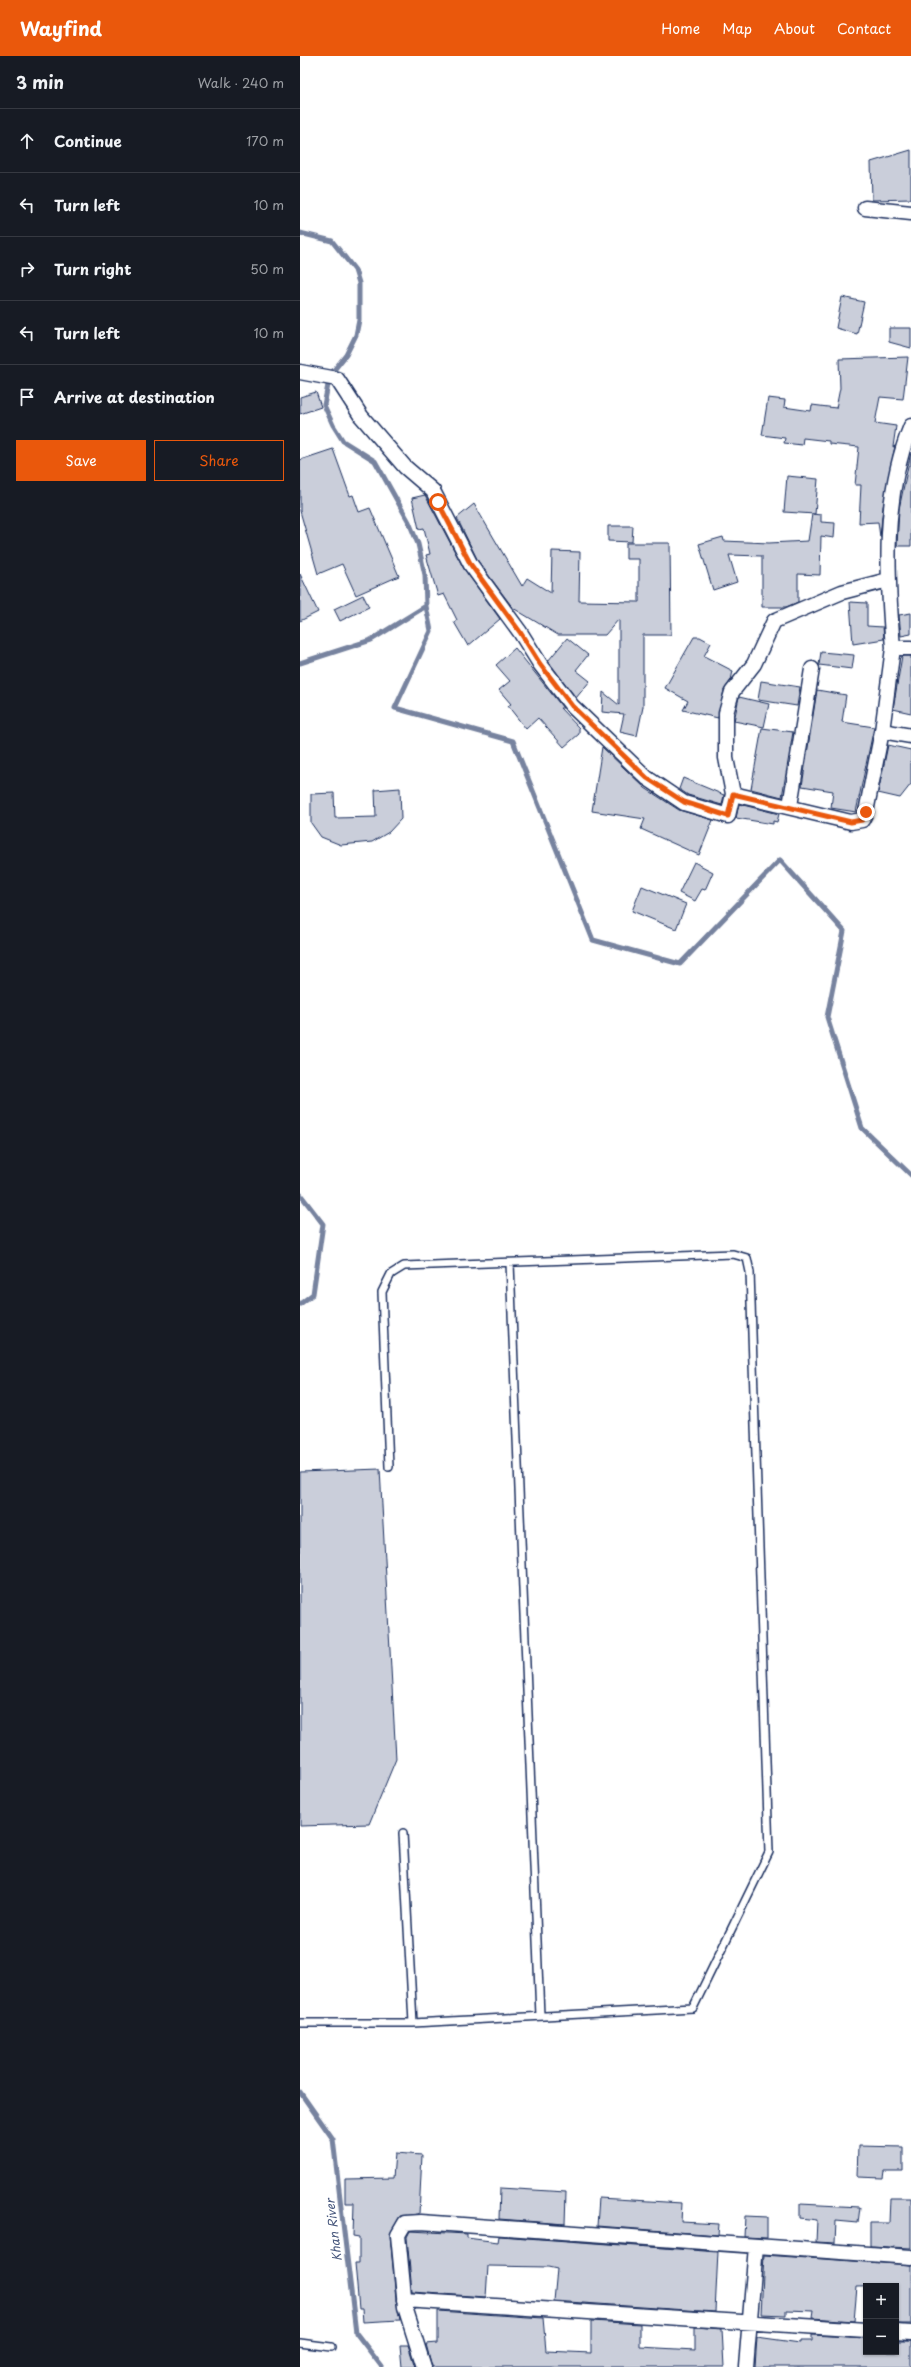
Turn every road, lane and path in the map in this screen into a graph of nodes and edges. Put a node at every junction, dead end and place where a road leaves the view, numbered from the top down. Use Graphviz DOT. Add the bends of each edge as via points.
graph roads {
  1 [pos="865,208"];
  2 [pos="911,212"];
  3 [pos="300,372"];
  4 [pos="911,426"];
  5 [pos="888,580"];
  6 [pos="893,648"];
  7 [pos="911,648"];
  8 [pos="812,669"];
  9 [pos="882,731"];
  10 [pos="911,736"];
  11 [pos="733,794"];
  12 [pos="790,806"];
  13 [pos="510,1262"];
  14 [pos="389,1467"];
  15 [pos="402,1833"];
  16 [pos="540,2016"];
  17 [pos="300,2023"];
  18 [pos="413,2023"];
  19 [pos="756,2246"];
  20 [pos="911,2257"];
  21 [pos="404,2300"];
  22 [pos="750,2322"];
  23 [pos="863,2330"];
  24 [pos="899,2332"];
  25 [pos="911,2333"];
  26 [pos="300,2343"];
  27 [pos="331,2346"];
  28 [pos="424,2367"];
  29 [pos="746,2367"];
  1 -- 2 [label="street"];
  3 -- 11 [label="street" via="330,378 405,467 433,491 471,565 572,706 647,778 684,802 728,816"];
  4 -- 5 [label="street" via="901,451 890,506"];
  5 -- 6 [label="street"];
  5 -- 11 [label="street" via="842,592 774,621 754,664 732,692 726,713 726,758"];
  6 -- 7 [label="street"];
  6 -- 9 [label="street"];
  8 -- 12 [label="street"];
  9 -- 10 [label="street"];
  9 -- 12 [label="street" via="866,812 862,820 851,822"];
  11 -- 12 [label="street"];
  13 -- 14 [label="lane" via="404,1266 391,1274 382,1292"];
  13 -- 16 [label="lane"];
  13 -- 16 [label="lane" via="733,1254 747,1258 750,1272 769,1852 693,2008"];
  15 -- 18 [label="lane"];
  16 -- 18 [label="lane"];
  17 -- 18 [label="lane"];
  19 -- 20 [label="street"];
  19 -- 21 [label="street" via="421,2222 405,2223 398,2235"];
  19 -- 22 [label="street"];
  21 -- 22 [label="street"];
  21 -- 28 [label="street"];
  22 -- 23 [label="street"];
  22 -- 29 [label="street"];
  24 -- 25 [label="street"];
  26 -- 27 [label="lane"];
}
